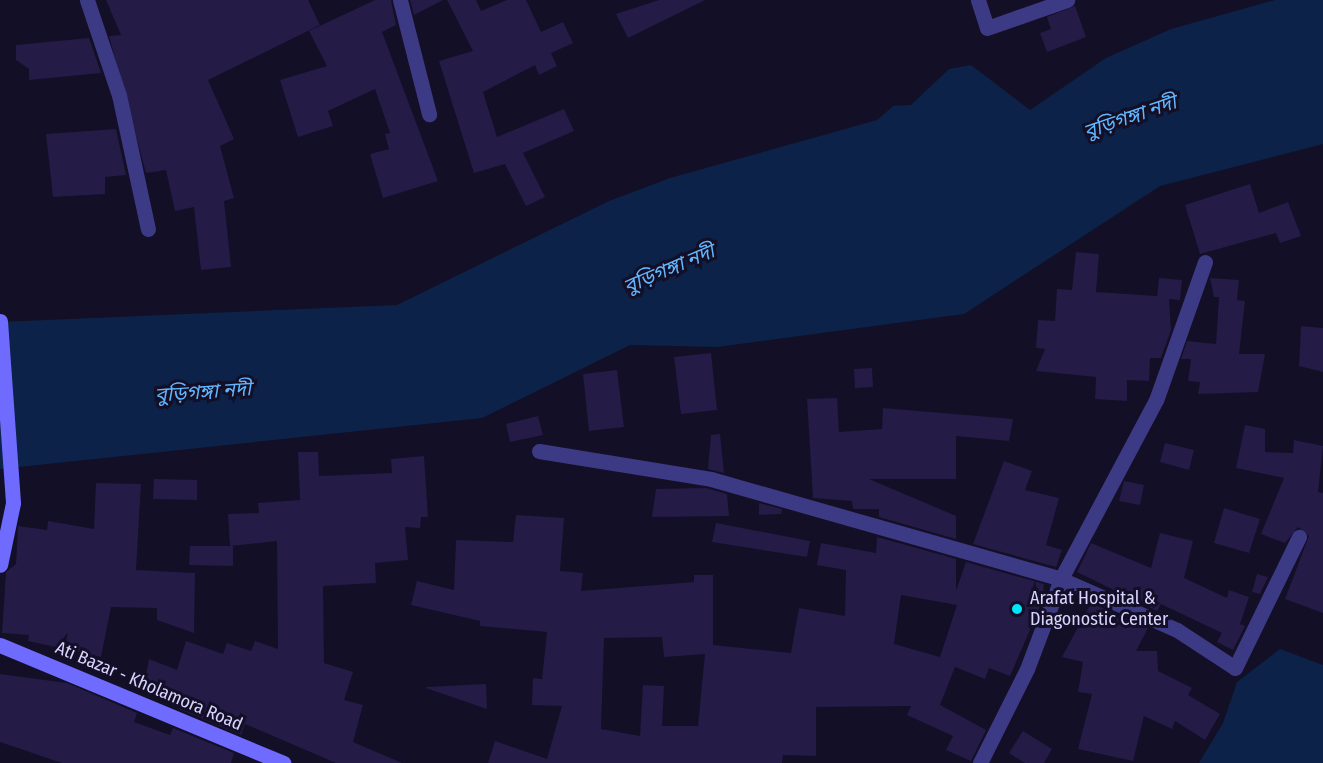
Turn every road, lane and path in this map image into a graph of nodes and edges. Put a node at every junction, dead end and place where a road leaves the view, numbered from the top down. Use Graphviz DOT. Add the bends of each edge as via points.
graph roads {
  1 [pos="87,0"];
  2 [pos="400,0"];
  3 [pos="978,0"];
  4 [pos="1067,0"];
  5 [pos="429,114"];
  6 [pos="148,229"];
  7 [pos="1205,262"];
  8 [pos="0,321"];
  9 [pos="539,451"];
  10 [pos="1299,537"];
  11 [pos="0,565"];
  12 [pos="1061,579"];
  13 [pos="0,645"];
  14 [pos="283,763"];
  15 [pos="980,763"];
  1 -- 6 [label="street" via="119,95"];
  2 -- 5 [label="street"];
  3 -- 4 [label="street" via="987,28"];
  7 -- 12 [label="street" via="1156,400"];
  8 -- 11 [label="main road" via="13,503"];
  9 -- 12 [label="street" via="711,479"];
  10 -- 12 [label="street" via="1235,668 1177,630"];
  12 -- 15 [label="street" via="1027,669"];
  13 -- 14 [label="main road, Ati Bazar - Kholamora Road"];
}
